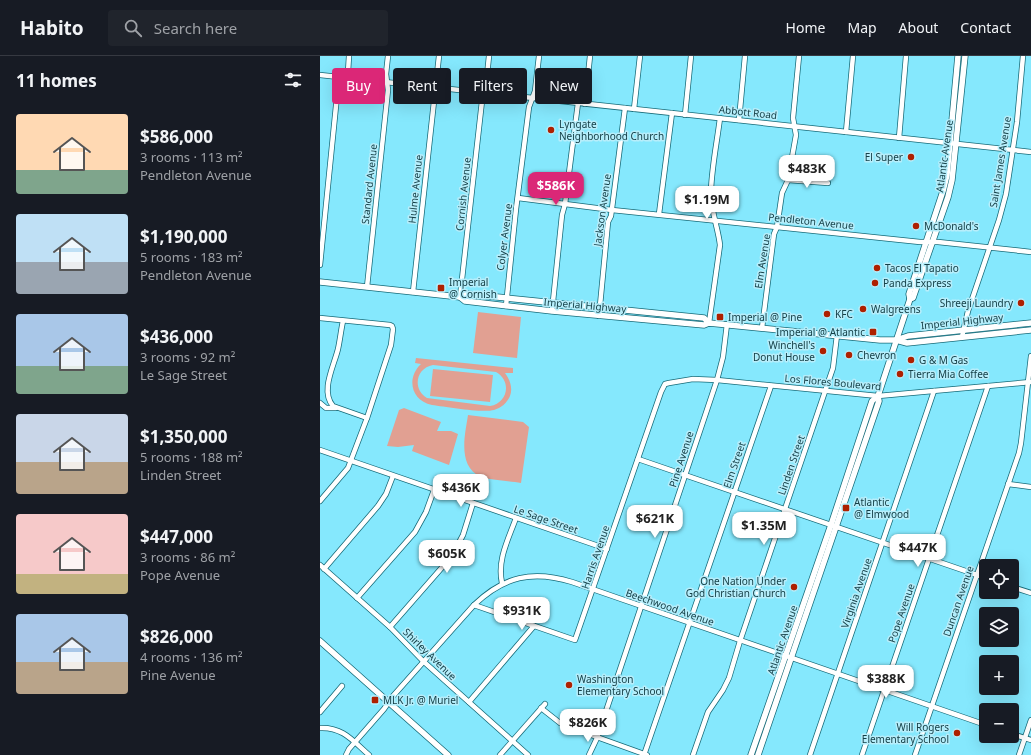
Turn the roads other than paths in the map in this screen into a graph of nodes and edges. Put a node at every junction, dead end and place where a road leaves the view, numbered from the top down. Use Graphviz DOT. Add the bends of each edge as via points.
graph roads {
  1 [pos="349,56"];
  2 [pos="388,56"];
  3 [pos="439,56"];
  4 [pos="488,56"];
  5 [pos="539,56"];
  6 [pos="590,56"];
  7 [pos="640,56"];
  8 [pos="691,56"];
  9 [pos="746,56"];
  10 [pos="799,56"];
  11 [pos="853,56"];
  12 [pos="906,56"];
  13 [pos="958,56"];
  14 [pos="965,56"];
  15 [pos="1023,56"];
  16 [pos="1026,56"];
  17 [pos="1022,67"];
  18 [pos="348,68"];
  19 [pos="438,68"];
  20 [pos="487,68"];
  21 [pos="589,68"];
  22 [pos="320,75"];
  23 [pos="332,77"];
  24 [pos="387,83"];
  25 [pos="393,84"];
  26 [pos="527,97"];
  27 [pos="532,98"];
  28 [pos="535,98"];
  29 [pos="336,104"];
  30 [pos="433,104"];
  31 [pos="482,104"];
  32 [pos="578,104"];
  33 [pos="585,104"];
  34 [pos="625,108"];
  35 [pos="634,109"];
  36 [pos="672,113"];
  37 [pos="686,115"];
  38 [pos="720,118"];
  39 [pos="739,120"];
  40 [pos="794,126"];
  41 [pos="846,132"];
  42 [pos="899,138"];
  43 [pos="953,143"];
  44 [pos="1013,150"];
  45 [pos="1031,152"];
  46 [pos="788,180"];
  47 [pos="828,183"];
  48 [pos="518,198"];
  49 [pos="565,204"];
  50 [pos="612,210"];
  51 [pos="659,214"];
  52 [pos="715,220"];
  53 [pos="777,227"];
  54 [pos="929,242"];
  55 [pos="989,248"];
  56 [pos="1031,252"];
  57 [pos="320,265"];
  58 [pos="320,282"];
  59 [pos="367,287"];
  60 [pos="413,292"];
  61 [pos="460,297"];
  62 [pos="506,298"];
  63 [pos="554,303"];
  64 [pos="506,306"];
  65 [pos="600,308"];
  66 [pos="552,311"];
  67 [pos="599,316"];
  68 [pos="320,318"];
  69 [pos="343,321"];
  70 [pos="709,322"];
  71 [pos="1031,323"];
  72 [pos="727,324"];
  73 [pos="762,328"];
  74 [pos="963,330"];
  75 [pos="1031,330"];
  76 [pos="837,335"];
  77 [pos="962,337"];
  78 [pos="896,340"];
  79 [pos="1031,356"];
  80 [pos="717,380"];
  81 [pos="1029,382"];
  82 [pos="325,384"];
  83 [pos="771,386"];
  84 [pos="988,386"];
  85 [pos="662,388"];
  86 [pos="320,389"];
  87 [pos="934,391"];
  88 [pos="826,392"];
  89 [pos="878,396"];
  90 [pos="320,402"];
  91 [pos="338,408"];
  92 [pos="367,418"];
  93 [pos="320,450"];
  94 [pos="638,459"];
  95 [pos="351,461"];
  96 [pos="685,475"];
  97 [pos="393,476"];
  98 [pos="1008,484"];
  99 [pos="1031,487"];
  100 [pos="434,490"];
  101 [pos="734,491"];
  102 [pos="320,501"];
  103 [pos="474,503"];
  104 [pos="785,509"];
  105 [pos="516,518"];
  106 [pos="834,526"];
  107 [pos="883,542"];
  108 [pos="607,549"];
  109 [pos="930,559"];
  110 [pos="322,567"];
  111 [pos="977,575"];
  112 [pos="502,583"];
  113 [pos="1019,589"];
  114 [pos="593,590"];
  115 [pos="1031,593"];
  116 [pos="358,598"];
  117 [pos="474,604"];
  118 [pos="642,607"];
  119 [pos="690,624"];
  120 [pos="534,626"];
  121 [pos="390,627"];
  122 [pos="320,641"];
  123 [pos="740,641"];
  124 [pos="788,657"];
  125 [pos="423,661"];
  126 [pos="838,674"];
  127 [pos="342,686"];
  128 [pos="885,690"];
  129 [pos="389,702"];
  130 [pos="469,702"];
  131 [pos="545,704"];
  132 [pos="932,706"];
  133 [pos="542,708"];
  134 [pos="320,712"];
  135 [pos="1031,720"];
  136 [pos="979,723"];
  137 [pos="320,728"];
  138 [pos="1019,736"];
  139 [pos="597,738"];
  140 [pos="1025,738"];
  141 [pos="1031,740"];
  142 [pos="513,741"];
  143 [pos="355,742"];
  144 [pos="346,755"];
  145 [pos="369,755"];
  146 [pos="448,755"];
  147 [pos="500,755"];
  148 [pos="528,755"];
  149 [pos="589,755"];
  150 [pos="645,755"];
  151 [pos="693,755"];
  152 [pos="751,755"];
  153 [pos="758,755"];
  154 [pos="810,755"];
  155 [pos="862,755"];
  156 [pos="915,755"];
  157 [pos="1019,755"];
  1 -- 18 [label="street"];
  2 -- 24 [label="street, Standard Avenue"];
  3 -- 19 [label="street, Hulme Avenue"];
  4 -- 20 [label="street, Cornish Avenue"];
  5 -- 27 [label="street, Colyer Avenue" via="536,91"];
  6 -- 21 [label="street"];
  7 -- 35 [label="street"];
  8 -- 37 [label="street"];
  9 -- 39 [label="street"];
  10 -- 40 [label="street, Elm Avenue"];
  11 -- 41 [label="street"];
  12 -- 42 [label="street"];
  13 -- 43 [label="main road, Atlantic Avenue"];
  14 -- 43 [label="main road, Atlantic Avenue"];
  15 -- 17 [label="street, Saint James Avenue"];
  16 -- 17 [label="street"];
  17 -- 44 [label="street, Saint James Avenue"];
  22 -- 23 [label="street, Abbott Road"];
  24 -- 25 [label="street, Abbott Road"];
  24 -- 59 [label="street, Standard Avenue"];
  26 -- 27 [label="street, Abbott Road"];
  27 -- 28 [label="street, Abbott Road"];
  27 -- 48 [label="street, Colyer Avenue"];
  29 -- 57 [label="street"];
  30 -- 60 [label="street, Hulme Avenue"];
  31 -- 61 [label="street, Cornish Avenue"];
  32 -- 49 [label="street"];
  33 -- 34 [label="street, Abbott Road"];
  34 -- 35 [label="street, Abbott Road"];
  34 -- 50 [label="street, Jackson Avenue"];
  35 -- 36 [label="street, Abbott Road"];
  36 -- 37 [label="street, Abbott Road"];
  36 -- 51 [label="street"];
  37 -- 38 [label="street, Abbott Road"];
  38 -- 39 [label="street, Abbott Road"];
  38 -- 52 [label="street" via="711,190"];
  39 -- 40 [label="street, Abbott Road"];
  40 -- 41 [label="street, Abbott Road"];
  40 -- 46 [label="street, Elm Avenue" via="796,135"];
  41 -- 42 [label="street, Abbott Road"];
  42 -- 43 [label="street, Abbott Road"];
  43 -- 44 [label="street, Abbott Road"];
  43 -- 54 [label="main road, Atlantic Avenue"];
  44 -- 45 [label="street, Abbott Road"];
  44 -- 55 [label="street, Saint James Avenue" via="1006,194"];
  46 -- 47 [label="street"];
  46 -- 53 [label="street, Elm Avenue" via="782,193"];
  48 -- 49 [label="street, Pendleton Avenue"];
  48 -- 62 [label="street, Colyer Avenue"];
  49 -- 50 [label="street, Pendleton Avenue"];
  49 -- 63 [label="street"];
  50 -- 51 [label="street, Pendleton Avenue"];
  50 -- 65 [label="street, Jackson Avenue" via="608,222"];
  51 -- 52 [label="street, Pendleton Avenue"];
  52 -- 53 [label="street, Pendleton Avenue"];
  52 -- 70 [label="street" via="720,245"];
  53 -- 54 [label="street, Pendleton Avenue"];
  53 -- 73 [label="street, Elm Avenue"];
  54 -- 55 [label="street, Pendleton Avenue"];
  54 -- 78 [label="main road, Atlantic Avenue" via="913,298 910,299"];
  55 -- 56 [label="street, Pendleton Avenue"];
  55 -- 74 [label="street, Saint James Avenue"];
  58 -- 59 [label="main road, Imperial Highway"];
  59 -- 60 [label="main road, Imperial Highway"];
  60 -- 61 [label="main road, Imperial Highway"];
  61 -- 62 [label="main road, Imperial Highway" via="467,294"];
  61 -- 64 [label="main road, Imperial Highway" via="465,301"];
  62 -- 63 [label="main road, Imperial Highway"];
  62 -- 64 [label="street, Colyer Avenue"];
  63 -- 65 [label="main road, Imperial Highway"];
  63 -- 66 [label="street"];
  64 -- 66 [label="main road, Imperial Highway"];
  65 -- 67 [label="street, Jackson Avenue"];
  65 -- 70 [label="main road, Imperial Highway" via="704,318"];
  66 -- 67 [label="main road, Imperial Highway"];
  67 -- 70 [label="main road, Imperial Highway" via="704,325"];
  68 -- 69 [label="street"];
  69 -- 82 [label="street" via="338,349"];
  69 -- 92 [label="street" via="392,326 393,329 391,345"];
  70 -- 72 [label="main road, Imperial Highway"];
  71 -- 74 [label="main road, Imperial Highway"];
  72 -- 73 [label="main road, Imperial Highway"];
  72 -- 80 [label="street, Pine Avenue"];
  73 -- 76 [label="main road, Imperial Highway"];
  74 -- 77 [label="street, Saint James Avenue"];
  74 -- 78 [label="main road, Imperial Highway" via="908,336"];
  75 -- 77 [label="main road, Imperial Highway"];
  76 -- 78 [label="main road, Imperial Highway"];
  76 -- 88 [label="street, Linden Street" via="833,368"];
  77 -- 78 [label="main road, Imperial Highway" via="907,343"];
  78 -- 89 [label="main road, Atlantic Avenue"];
  79 -- 81 [label="street, Duncan Avenue"];
  80 -- 83 [label="street, Los Flores Boulevard"];
  80 -- 85 [label="street, Los Flores Boulevard" via="693,379 672,382"];
  80 -- 96 [label="street, Pine Avenue"];
  81 -- 84 [label="street, Los Flores Boulevard"];
  81 -- 98 [label="street, Duncan Avenue" via="1022,443"];
  82 -- 86 [label="street"];
  82 -- 91 [label="street" via="326,399"];
  83 -- 88 [label="street, Los Flores Boulevard"];
  83 -- 101 [label="street, Elm Street"];
  84 -- 87 [label="street, Los Flores Boulevard"];
  84 -- 109 [label="street, Pope Avenue"];
  85 -- 94 [label="street, Harris Avenue"];
  87 -- 89 [label="street, Los Flores Boulevard"];
  87 -- 107 [label="street, Virginia Avenue"];
  88 -- 89 [label="street, Los Flores Boulevard"];
  88 -- 104 [label="street, Linden Street"];
  89 -- 106 [label="main road, Atlantic Avenue" via="872,401"];
  90 -- 91 [label="street" via="326,408"];
  91 -- 92 [label="street"];
  92 -- 95 [label="street"];
  93 -- 95 [label="street, Le Sage Street"];
  94 -- 96 [label="street"];
  94 -- 108 [label="street, Harris Avenue"];
  95 -- 97 [label="street, Le Sage Street"];
  95 -- 102 [label="street"];
  96 -- 101 [label="street"];
  96 -- 118 [label="street, Pine Avenue"];
  97 -- 100 [label="street, Le Sage Street"];
  97 -- 110 [label="street" via="378,506"];
  98 -- 99 [label="street"];
  98 -- 111 [label="street, Duncan Avenue"];
  100 -- 103 [label="street, Le Sage Street"];
  100 -- 116 [label="street" via="415,532"];
  101 -- 104 [label="street"];
  101 -- 119 [label="street, Elm Street"];
  103 -- 105 [label="street, Le Sage Street"];
  103 -- 121 [label="street" via="452,556"];
  104 -- 106 [label="street"];
  104 -- 123 [label="street, Linden Street"];
  105 -- 108 [label="street, Le Sage Street"];
  105 -- 112 [label="street" via="501,560"];
  106 -- 107 [label="street"];
  106 -- 124 [label="main road, Atlantic Avenue"];
  107 -- 109 [label="street"];
  107 -- 126 [label="street, Virginia Avenue"];
  108 -- 114 [label="street, Harris Avenue"];
  109 -- 111 [label="street"];
  109 -- 128 [label="street, Pope Avenue"];
  110 -- 116 [label="street, Shirley Avenue"];
  111 -- 132 [label="street, Duncan Avenue"];
  112 -- 114 [label="street, Beechwood Avenue" via="540,576 561,579"];
  112 -- 117 [label="street, Beechwood Avenue"];
  113 -- 115 [label="street"];
  114 -- 118 [label="street, Beechwood Avenue"];
  114 -- 120 [label="street, Harris Avenue" via="576,640"];
  116 -- 121 [label="street, Shirley Avenue"];
  117 -- 120 [label="street"];
  117 -- 125 [label="street, Beechwood Avenue"];
  118 -- 119 [label="street, Beechwood Avenue"];
  118 -- 139 [label="street, Pine Avenue"];
  119 -- 123 [label="street, Beechwood Avenue"];
  119 -- 150 [label="street, Elm Street"];
  120 -- 130 [label="street"];
  121 -- 125 [label="street, Shirley Avenue"];
  122 -- 129 [label="main road"];
  123 -- 124 [label="street, Beechwood Avenue"];
  123 -- 151 [label="street, Linden Street" via="729,678 708,712"];
  124 -- 126 [label="street, Beechwood Avenue"];
  124 -- 152 [label="main road, Atlantic Avenue"];
  124 -- 153 [label="main road, Atlantic Avenue"];
  125 -- 129 [label="street, Beechwood Avenue"];
  125 -- 130 [label="street, Shirley Avenue"];
  126 -- 128 [label="street, Beechwood Avenue"];
  126 -- 154 [label="street, Virginia Avenue"];
  127 -- 134 [label="street"];
  128 -- 132 [label="street, Beechwood Avenue"];
  128 -- 155 [label="street, Pope Avenue"];
  129 -- 143 [label="street, Beechwood Avenue"];
  129 -- 146 [label="main road"];
  130 -- 142 [label="street, Shirley Avenue"];
  131 -- 133 [label="street"];
  132 -- 136 [label="street, Beechwood Avenue"];
  132 -- 156 [label="street, Duncan Avenue"];
  133 -- 139 [label="street" via="564,725"];
  133 -- 142 [label="street"];
  135 -- 140 [label="street"];
  137 -- 143 [label="street" via="338,730"];
  138 -- 140 [label="street"];
  139 -- 149 [label="street, Pine Avenue"];
  139 -- 150 [label="street"];
  140 -- 141 [label="street"];
  140 -- 157 [label="street"];
  142 -- 147 [label="street"];
  142 -- 148 [label="street, Shirley Avenue"];
  143 -- 144 [label="street, Beechwood Avenue"];
  143 -- 145 [label="street"];
}
